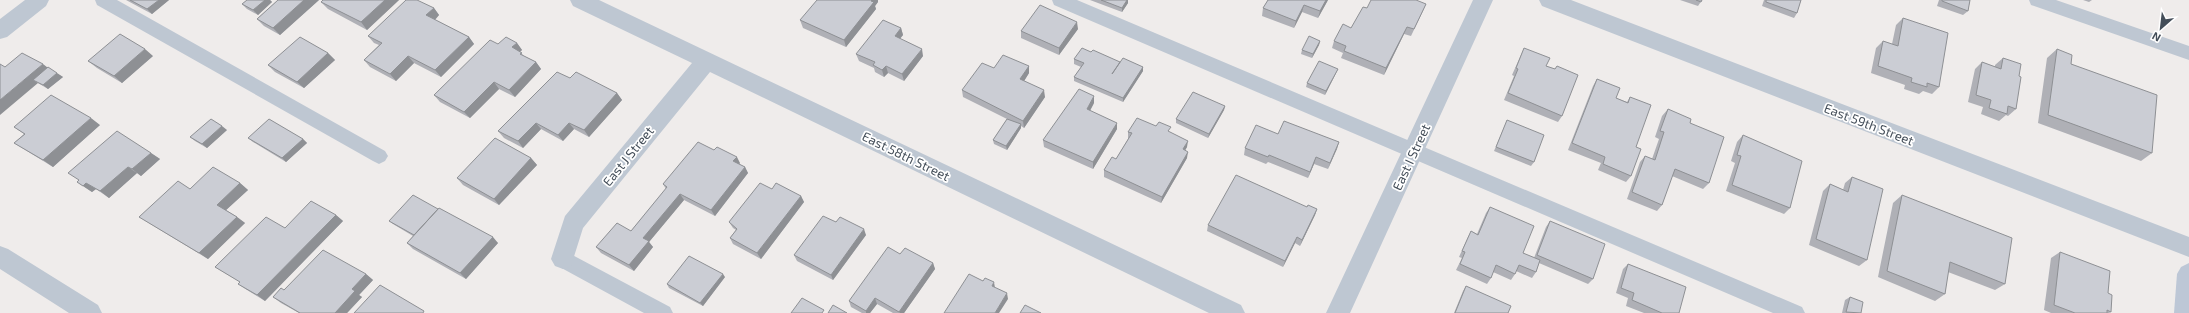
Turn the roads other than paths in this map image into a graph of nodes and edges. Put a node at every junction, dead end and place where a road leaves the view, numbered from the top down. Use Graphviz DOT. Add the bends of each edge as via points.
graph roads {
  1 [pos="39,0"];
  2 [pos="103,0"];
  3 [pos="580,0"];
  4 [pos="1060,0"];
  5 [pos="1483,0"];
  6 [pos="1549,0"];
  7 [pos="2037,0"];
  8 [pos="0,31"];
  9 [pos="2189,53"];
  10 [pos="707,61"];
  11 [pos="1414,151"];
  12 [pos="379,156"];
  13 [pos="2189,247"];
  14 [pos="0,256"];
  15 [pos="563,259"];
  16 [pos="2189,274"];
  17 [pos="90,313"];
  18 [pos="663,313"];
  19 [pos="1233,313"];
  20 [pos="1338,313"];
  21 [pos="1795,313"];
  22 [pos="2186,313"];
  1 -- 8 [label="street"];
  2 -- 12 [label="lane"];
  3 -- 10 [label="street, East 58th Street"];
  4 -- 11 [label="lane"];
  5 -- 11 [label="street, East I Street"];
  6 -- 13 [label="street, East 59th Street"];
  7 -- 9 [label="lane"];
  10 -- 15 [label="street, East J Street" via="573,223"];
  10 -- 19 [label="street, East 58th Street"];
  11 -- 20 [label="street, East I Street"];
  11 -- 21 [label="lane"];
  14 -- 17 [label="street"];
  15 -- 18 [label="lane"];
  16 -- 22 [label="main road"];
}
